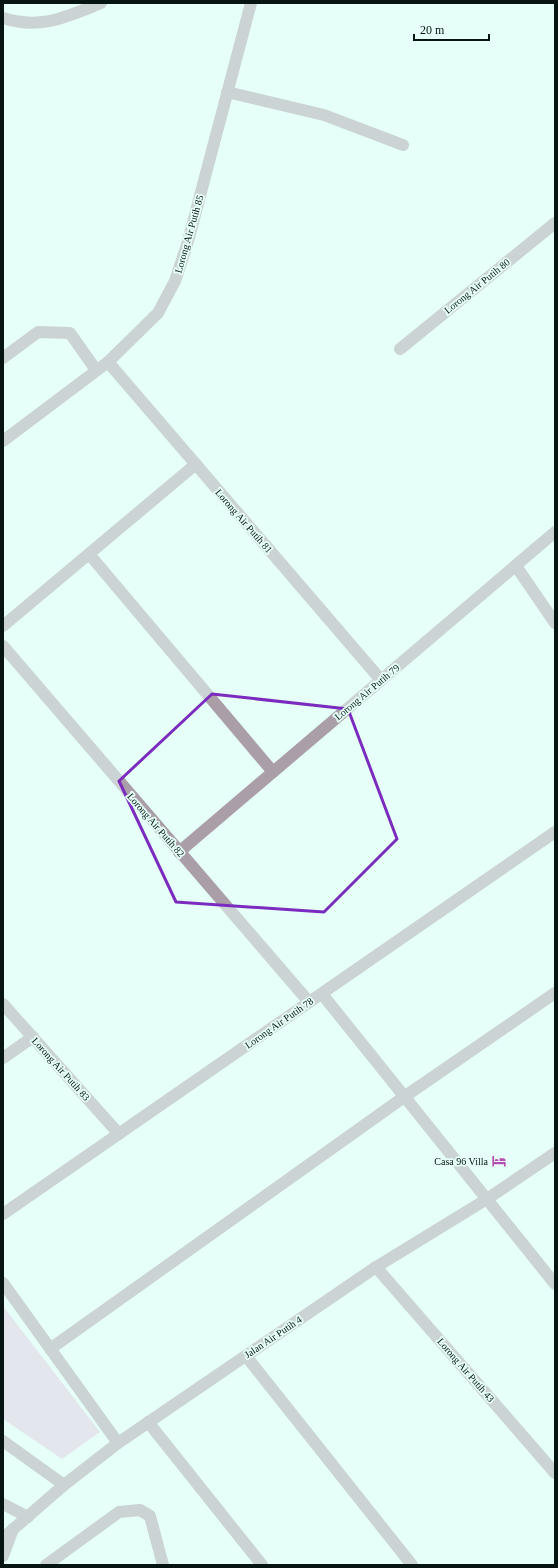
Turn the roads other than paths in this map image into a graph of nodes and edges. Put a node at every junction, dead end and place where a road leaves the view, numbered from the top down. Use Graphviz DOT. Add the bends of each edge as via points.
graph roads {
  1 [pos="101,3"];
  2 [pos="251,3"];
  3 [pos="3,18"];
  4 [pos="227,92"];
  5 [pos="403,145"];
  6 [pos="555,223"];
  7 [pos="400,349"];
  8 [pos="3,358"];
  9 [pos="108,362"];
  10 [pos="96,370"];
  11 [pos="3,441"];
  12 [pos="196,464"];
  13 [pos="555,532"];
  14 [pos="89,554"];
  15 [pos="516,566"];
  16 [pos="555,623"];
  17 [pos="3,626"];
  18 [pos="3,646"];
  19 [pos="381,680"];
  20 [pos="273,772"];
  21 [pos="555,832"];
  22 [pos="179,852"];
  23 [pos="555,993"];
  24 [pos="322,994"];
  25 [pos="309,1002"];
  26 [pos="3,1004"];
  27 [pos="33,1037"];
  28 [pos="3,1058"];
  29 [pos="404,1097"];
  30 [pos="119,1134"];
  31 [pos="555,1154"];
  32 [pos="487,1199"];
  33 [pos="3,1214"];
  34 [pos="376,1267"];
  35 [pos="3,1283"];
  36 [pos="555,1284"];
  37 [pos="50,1349"];
  38 [pos="246,1356"];
  39 [pos="148,1422"];
  40 [pos="3,1441"];
  41 [pos="118,1443"];
  42 [pos="555,1473"];
  43 [pos="64,1485"];
  44 [pos="3,1504"];
  45 [pos="28,1517"];
  46 [pos="8,1530"];
  47 [pos="3,1538"];
  48 [pos="3,1556"];
  49 [pos="46,1565"];
  50 [pos="163,1565"];
  51 [pos="262,1565"];
  52 [pos="412,1565"];
  1 -- 3 [label="street" via="57,21 18,23"];
  2 -- 4 [label="street, Lorong Air Putih 85"];
  4 -- 5 [label="street" via="324,115"];
  4 -- 9 [label="street, Lorong Air Putih 85" via="188,245 175,281 158,313"];
  6 -- 7 [label="street, Lorong Air Putih 80"];
  8 -- 10 [label="street" via="38,332 70,333"];
  9 -- 10 [label="street, Lorong Air Putih 85"];
  9 -- 12 [label="street, Lorong Air Putih 81"];
  10 -- 11 [label="street, Lorong Air Putih 85"];
  12 -- 14 [label="street"];
  12 -- 19 [label="street, Lorong Air Putih 81"];
  13 -- 15 [label="street, Lorong Air Putih 79"];
  14 -- 17 [label="street"];
  14 -- 20 [label="street"];
  15 -- 16 [label="street"];
  15 -- 19 [label="street, Lorong Air Putih 79"];
  18 -- 22 [label="street, Lorong Air Putih 82"];
  19 -- 20 [label="street, Lorong Air Putih 79"];
  20 -- 22 [label="street, Lorong Air Putih 79"];
  21 -- 24 [label="street, Lorong Air Putih 78"];
  22 -- 25 [label="street, Lorong Air Putih 82"];
  23 -- 29 [label="street"];
  24 -- 25 [label="street, Lorong Air Putih 78"];
  24 -- 29 [label="street"];
  25 -- 30 [label="street, Lorong Air Putih 78"];
  26 -- 27 [label="street, Lorong Air Putih 83"];
  27 -- 28 [label="street"];
  27 -- 30 [label="street, Lorong Air Putih 83"];
  29 -- 32 [label="street"];
  29 -- 37 [label="street"];
  30 -- 33 [label="street, Lorong Air Putih 78"];
  31 -- 32 [label="street, Jalan Air Putih 4"];
  32 -- 34 [label="street, Jalan Air Putih 4"];
  32 -- 36 [label="street"];
  34 -- 38 [label="street, Jalan Air Putih 4"];
  34 -- 42 [label="street, Lorong Air Putih 43"];
  35 -- 37 [label="street"];
  37 -- 41 [label="street"];
  38 -- 39 [label="street, Jalan Air Putih 4"];
  38 -- 52 [label="street"];
  39 -- 41 [label="street, Jalan Air Putih 4"];
  39 -- 51 [label="street"];
  40 -- 43 [label="street"];
  41 -- 43 [label="street, Jalan Air Putih 4"];
  43 -- 45 [label="street, Jalan Air Putih 4"];
  44 -- 45 [label="street"];
  45 -- 46 [label="street, Jalan Air Putih 4"];
  46 -- 47 [label="street, Jalan Air Putih 4"];
  46 -- 48 [label="street"];
  49 -- 50 [label="street" via="119,1512 140,1510 150,1516"];
}
